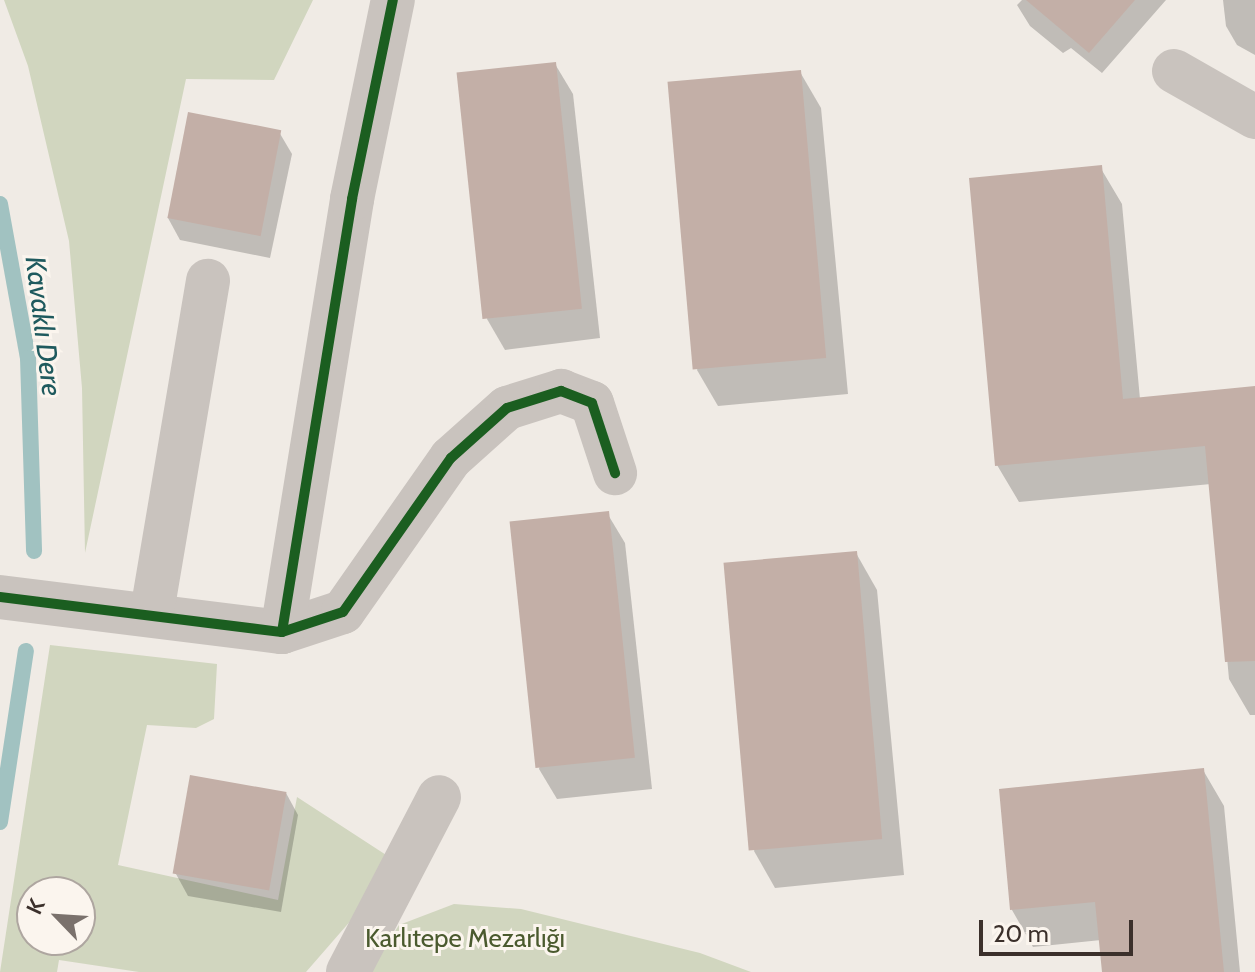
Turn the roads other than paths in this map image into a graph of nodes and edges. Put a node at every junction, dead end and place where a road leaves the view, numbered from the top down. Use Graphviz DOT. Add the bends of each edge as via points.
graph roads {
  1 [pos="393,0"];
  2 [pos="1174,71"];
  3 [pos="1255,117"];
  4 [pos="208,281"];
  5 [pos="615,473"];
  6 [pos="0,597"];
  7 [pos="152,612"];
  8 [pos="282,632"];
  9 [pos="439,797"];
  10 [pos="348,972"];
  1 -- 8 [label="street" via="352,199"];
  2 -- 3 [label="street"];
  4 -- 7 [label="street"];
  5 -- 8 [label="street" via="592,403 561,391 507,408 451,458 343,612"];
  6 -- 7 [label="street"];
  7 -- 8 [label="street"];
  9 -- 10 [label="street"];
}
